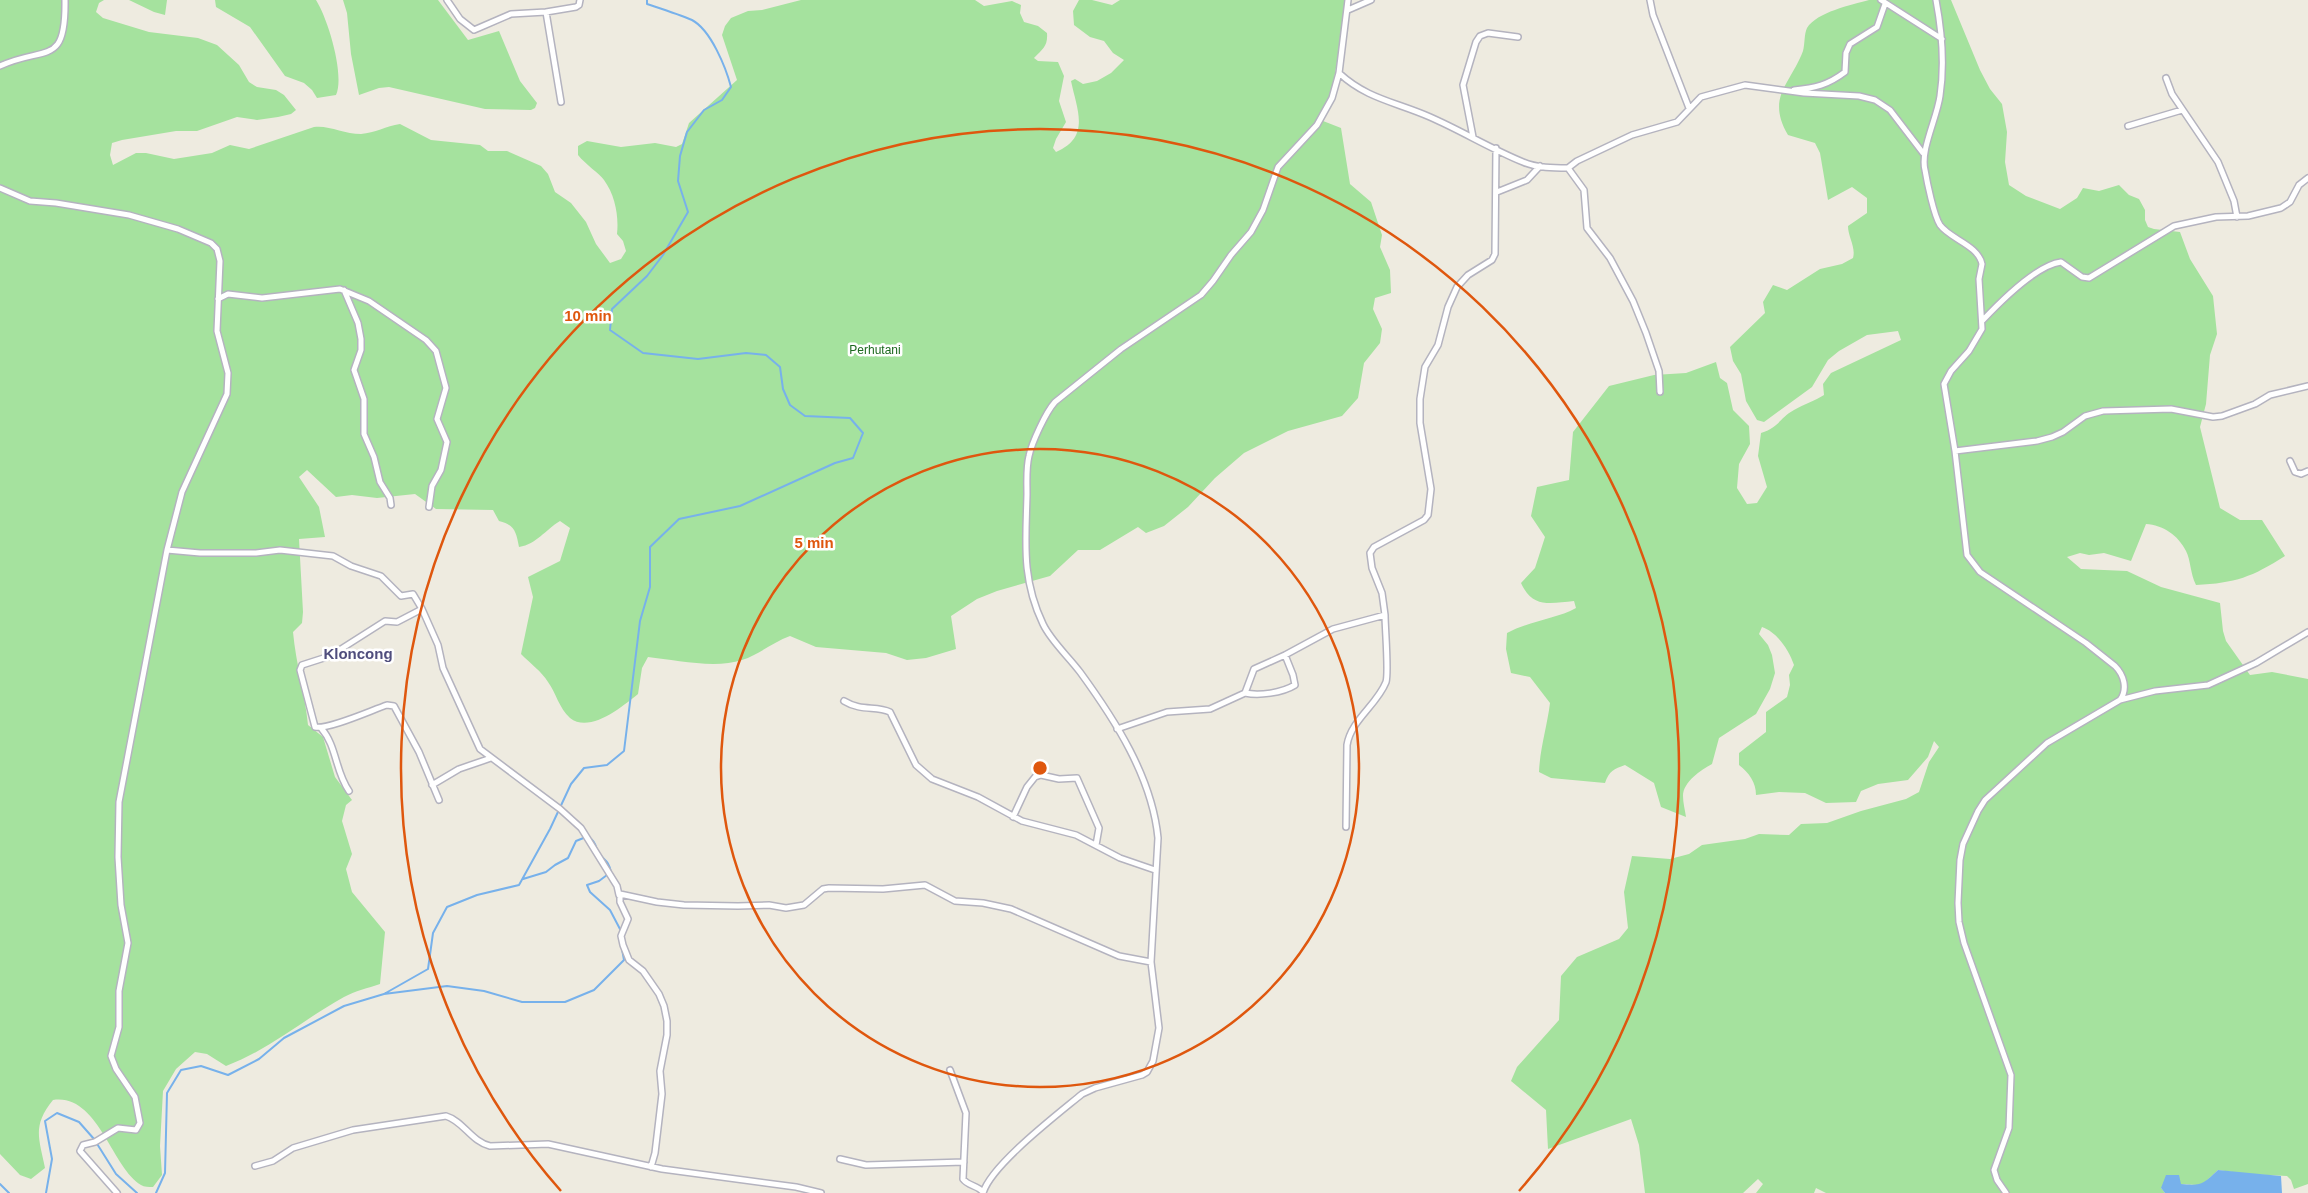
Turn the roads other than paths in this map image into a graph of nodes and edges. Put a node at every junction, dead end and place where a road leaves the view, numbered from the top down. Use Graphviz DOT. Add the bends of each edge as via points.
graph roads {
  1 [pos="65,0"];
  2 [pos="447,0"];
  3 [pos="580,0"];
  4 [pos="1348,0"];
  5 [pos="1371,0"];
  6 [pos="1650,0"];
  7 [pos="1936,0"];
  8 [pos="1883,2"];
  9 [pos="1348,10"];
  10 [pos="546,12"];
  11 [pos="1518,37"];
  12 [pos="1942,38"];
  13 [pos="0,66"];
  14 [pos="1339,72"];
  15 [pos="2166,78"];
  16 [pos="1786,91"];
  17 [pos="561,102"];
  18 [pos="1689,108"];
  19 [pos="2182,110"];
  20 [pos="2128,126"];
  21 [pos="1473,137"];
  22 [pos="1496,148"];
  23 [pos="1924,153"];
  24 [pos="1540,166"];
  25 [pos="1568,168"];
  26 [pos="2308,178"];
  27 [pos="0,188"];
  28 [pos="1497,192"];
  29 [pos="2237,217"];
  30 [pos="344,290"];
  31 [pos="218,299"];
  32 [pos="1982,321"];
  33 [pos="2308,386"];
  34 [pos="1660,392"];
  35 [pos="1955,452"];
  36 [pos="2290,461"];
  37 [pos="2308,471"];
  38 [pos="391,505"];
  39 [pos="429,507"];
  40 [pos="166,550"];
  41 [pos="422,610"];
  42 [pos="1385,615"];
  43 [pos="2308,632"];
  44 [pos="1285,655"];
  45 [pos="1245,692"];
  46 [pos="2120,700"];
  47 [pos="844,701"];
  48 [pos="321,728"];
  49 [pos="1117,729"];
  50 [pos="491,758"];
  51 [pos="432,784"];
  52 [pos="349,791"];
  53 [pos="438,800"];
  54 [pos="1014,817"];
  55 [pos="1346,827"];
  56 [pos="1096,845"];
  57 [pos="1155,870"];
  58 [pos="619,895"];
  59 [pos="1151,962"];
  60 [pos="950,1070"];
  61 [pos="840,1159"];
  62 [pos="964,1162"];
  63 [pos="255,1166"];
  64 [pos="651,1167"];
  65 [pos="983,1192"];
  66 [pos="117,1193"];
  67 [pos="821,1193"];
  68 [pos="2006,1193"];
  1 -- 13 [label="street" via="64,30 57,45 40,55"];
  2 -- 10 [label="street" via="460,20 472,30 506,15"];
  3 -- 10 [label="street" via="579,5"];
  4 -- 9 [label="street"];
  5 -- 9 [label="street"];
  6 -- 18 [label="street"];
  7 -- 12 [label="street"];
  8 -- 12 [label="street"];
  8 -- 16 [label="street" via="1877,27 1847,48 1845,72 1829,83 1811,89"];
  9 -- 14 [label="street"];
  10 -- 17 [label="street"];
  11 -- 21 [label="street" via="1488,33 1476,42 1463,86"];
  12 -- 23 [label="street" via="1940,95"];
  14 -- 21 [label="street" via="1365,93"];
  14 -- 49 [label="street" via="1323,117 1278,168 1256,224 1213,281 1200,295 1121,349 1055,402 1029,455 1024,556 1038,612 1047,632 1071,659"];
  15 -- 19 [label="street"];
  16 -- 18 [label="street" via="1737,86 1701,97"];
  16 -- 23 [label="street" via="1859,96 1881,102"];
  18 -- 25 [label="street" via="1674,123 1632,135"];
  19 -- 20 [label="street"];
  19 -- 29 [label="street" via="2218,162"];
  21 -- 22 [label="street"];
  22 -- 24 [label="street"];
  22 -- 28 [label="street"];
  23 -- 32 [label="street" via="1924,169 1940,224 1981,260"];
  24 -- 25 [label="street"];
  24 -- 28 [label="street" via="1527,180"];
  25 -- 34 [label="street" via="1584,190 1587,228 1610,258 1633,301 1658,370"];
  26 -- 29 [label="street" via="2299,185 2290,202 2281,208"];
  27 -- 31 [label="street" via="27,201 129,215 178,228 208,241 216,249 220,261"];
  28 -- 42 [label="street" via="1496,254 1457,287 1438,345 1422,376 1420,423 1430,478 1428,515 1374,547 1370,553"];
  29 -- 32 [label="street" via="2174,226 2089,278 2082,277 2061,262 2052,263 2023,283"];
  30 -- 31 [label="street" via="262,298 228,294"];
  30 -- 38 [label="street" via="361,339 354,370 364,399 364,434"];
  30 -- 39 [label="street" via="372,302 426,340 437,352 446,388 436,419 447,442 441,470 432,486"];
  31 -- 40 [label="street" via="217,331 228,373 227,394 182,492"];
  32 -- 35 [label="street" via="1978,336 1944,384"];
  33 -- 35 [label="street" via="2270,395 2222,416 2171,409 2103,411 2085,416 2052,437"];
  35 -- 46 [label="street" via="1969,561 1980,572 2115,666 2124,683"];
  36 -- 37 [label="street" via="2295,472"];
  40 -- 41 [label="street" via="200,553 280,550 334,556 355,568 379,574 401,596 413,594"];
  40 -- 66 [label="street" via="119,810 119,877 128,943 119,991 120,1026 111,1056 136,1097 140,1123 136,1130 118,1128 95,1142 83,1145 80,1151"];
  41 -- 48 [label="street" via="396,622 385,622 334,654 302,665 300,672 313,725"];
  41 -- 50 [label="street" via="438,645 443,668 477,744"];
  42 -- 44 [label="street" via="1333,629"];
  42 -- 55 [label="street" via="1387,679 1348,739"];
  43 -- 46 [label="street" via="2235,674 2208,685 2155,691"];
  44 -- 45 [label="street" via="1254,669"];
  44 -- 45 [label="street" via="1295,685 1257,694"];
  45 -- 49 [label="street" via="1210,709 1167,712"];
  46 -- 68 [label="street" via="2058,735 2037,751 1985,800 1963,844 1958,881 1959,922 2012,1083 2009,1128 1994,1170"];
  47 -- 54 [label="street" via="859,708 890,712 913,760 927,775"];
  48 -- 51 [label="street" via="391,704 397,709 420,752"];
  48 -- 52 [label="street" via="330,740 340,776"];
  49 -- 57 [label="street" via="1153,808 1158,838"];
  50 -- 51 [label="street" via="459,769"];
  50 -- 58 [label="street" via="581,828"];
  51 -- 53 [label="street"];
  54 -- 56 [label="street" via="1076,835"];
  54 -- 56 [label="street" via="1035,777 1077,778 1098,828"];
  56 -- 57 [label="street" via="1120,858"];
  57 -- 59 [label="street"];
  58 -- 59 [label="street" via="684,905 786,908 804,905 817,893 829,888 925,885 955,901 1011,909 1119,956"];
  58 -- 64 [label="street" via="628,919 621,936 622,945 629,960 643,971 659,994 666,1021 660,1082 662,1094"];
  59 -- 65 [label="street" via="1159,1028 1153,1061 1147,1072 1082,1094 1002,1164"];
  60 -- 62 [label="street" via="966,1113"];
  61 -- 62 [label="street" via="866,1165"];
  62 -- 65 [label="street" via="965,1182"];
  63 -- 64 [label="street" via="273,1161 293,1148 353,1130 441,1116 454,1119 485,1145 540,1143"];
  64 -- 67 [label="street"];
}
